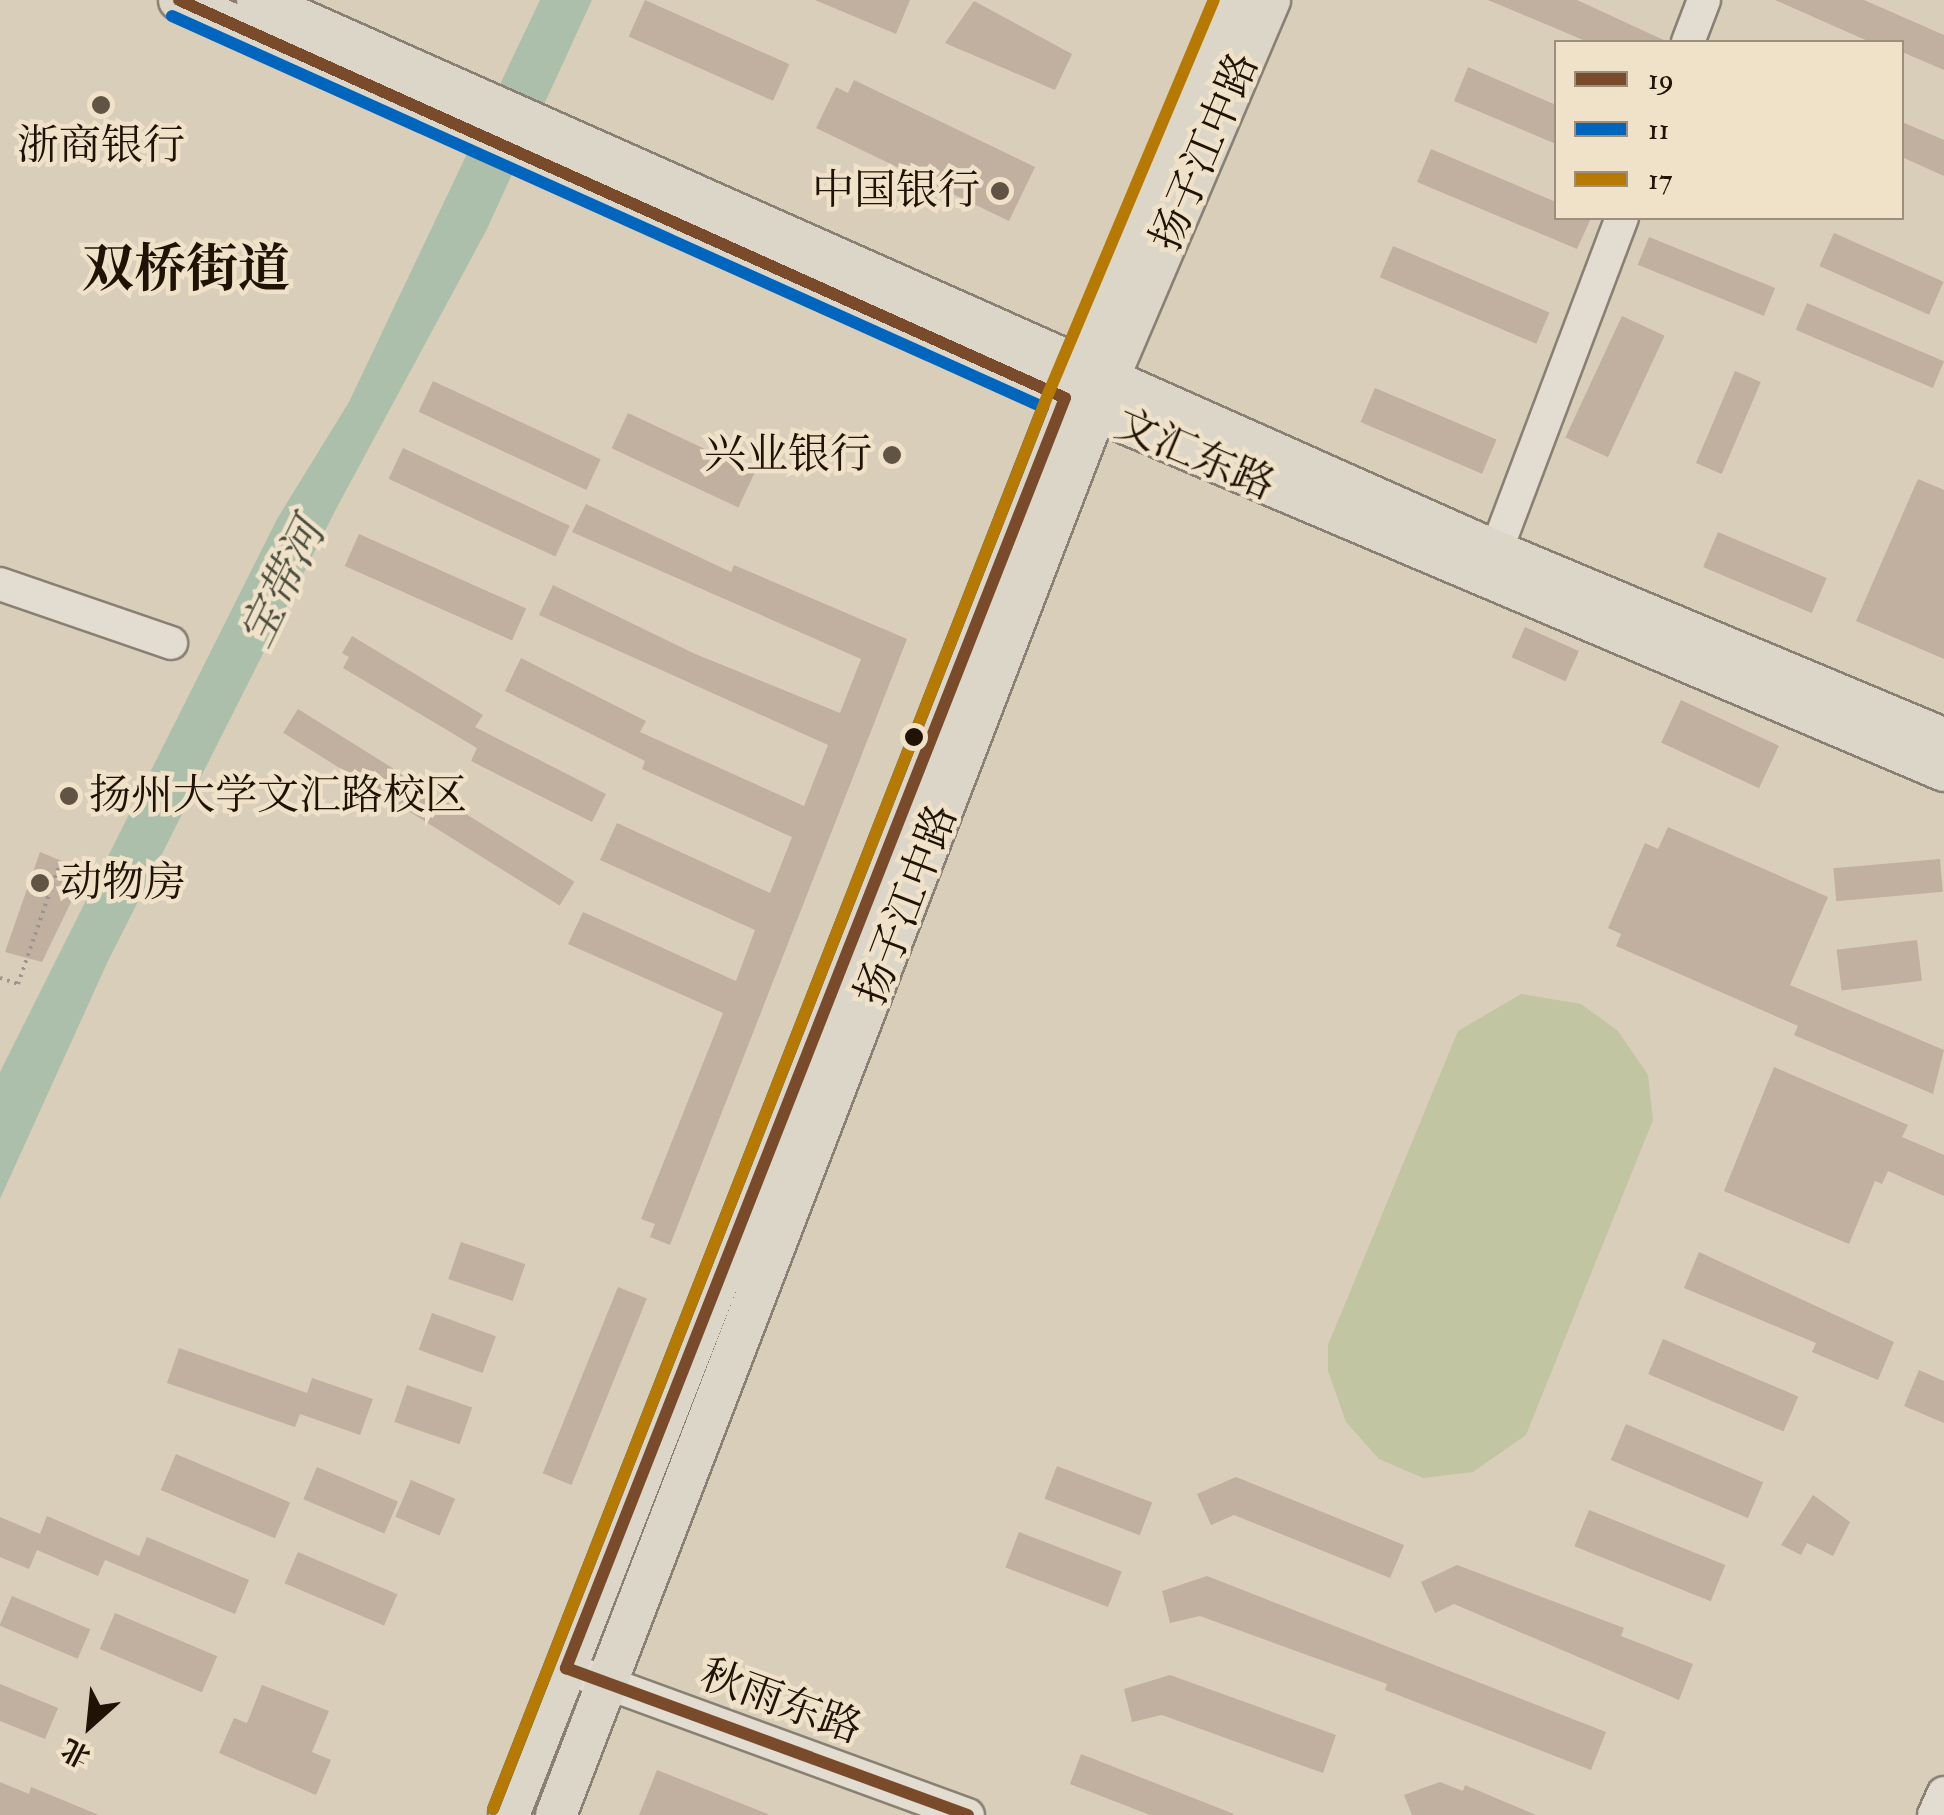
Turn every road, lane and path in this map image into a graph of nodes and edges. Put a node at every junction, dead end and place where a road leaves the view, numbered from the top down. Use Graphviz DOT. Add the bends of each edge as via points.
graph roads {
  1 [pos="179,0"];
  2 [pos="258,0"];
  3 [pos="1232,0"];
  4 [pos="1270,0"];
  5 [pos="1704,0"];
  6 [pos="1689,40"];
  7 [pos="400,81"];
  8 [pos="1621,220"];
  9 [pos="1086,389"];
  10 [pos="1496,552"];
  11 [pos="0,584"];
  12 [pos="170,644"];
  13 [pos="1944,738"];
  14 [pos="1944,771"];
  15 [pos="61,860"];
  16 [pos="0,978"];
  17 [pos="566,1668"];
  18 [pos="608,1684"];
  19 [pos="1944,1794"];
  20 [pos="509,1815"];
  21 [pos="556,1815"];
  22 [pos="968,1815"];
  23 [pos="1934,1815"];
  1 -- 7 [label="main road, 文汇东路"];
  2 -- 7 [label="main road, 文汇东路"];
  3 -- 9 [label="main road, 扬子江中路"];
  4 -- 9 [label="main road, 扬子江中路"];
  5 -- 6 [label="street"];
  7 -- 9 [label="main road, 文汇东路"];
  8 -- 10 [label="street"];
  9 -- 10 [label="main road, 文汇东路"];
  9 -- 14 [label="main road, 文汇东路"];
  9 -- 17 [label="main road, 扬子江中路"];
  9 -- 18 [label="main road, 扬子江中路"];
  10 -- 13 [label="main road, 文汇东路"];
  11 -- 12 [label="street"];
  15 -- 16 [label="path" via="18,984"];
  17 -- 18 [label="street, 秋雨东路"];
  17 -- 20 [label="main road, 扬子江中路"];
  18 -- 21 [label="main road, 扬子江中路"];
  18 -- 22 [label="street, 秋雨东路"];
  19 -- 23 [label="street"];
}
